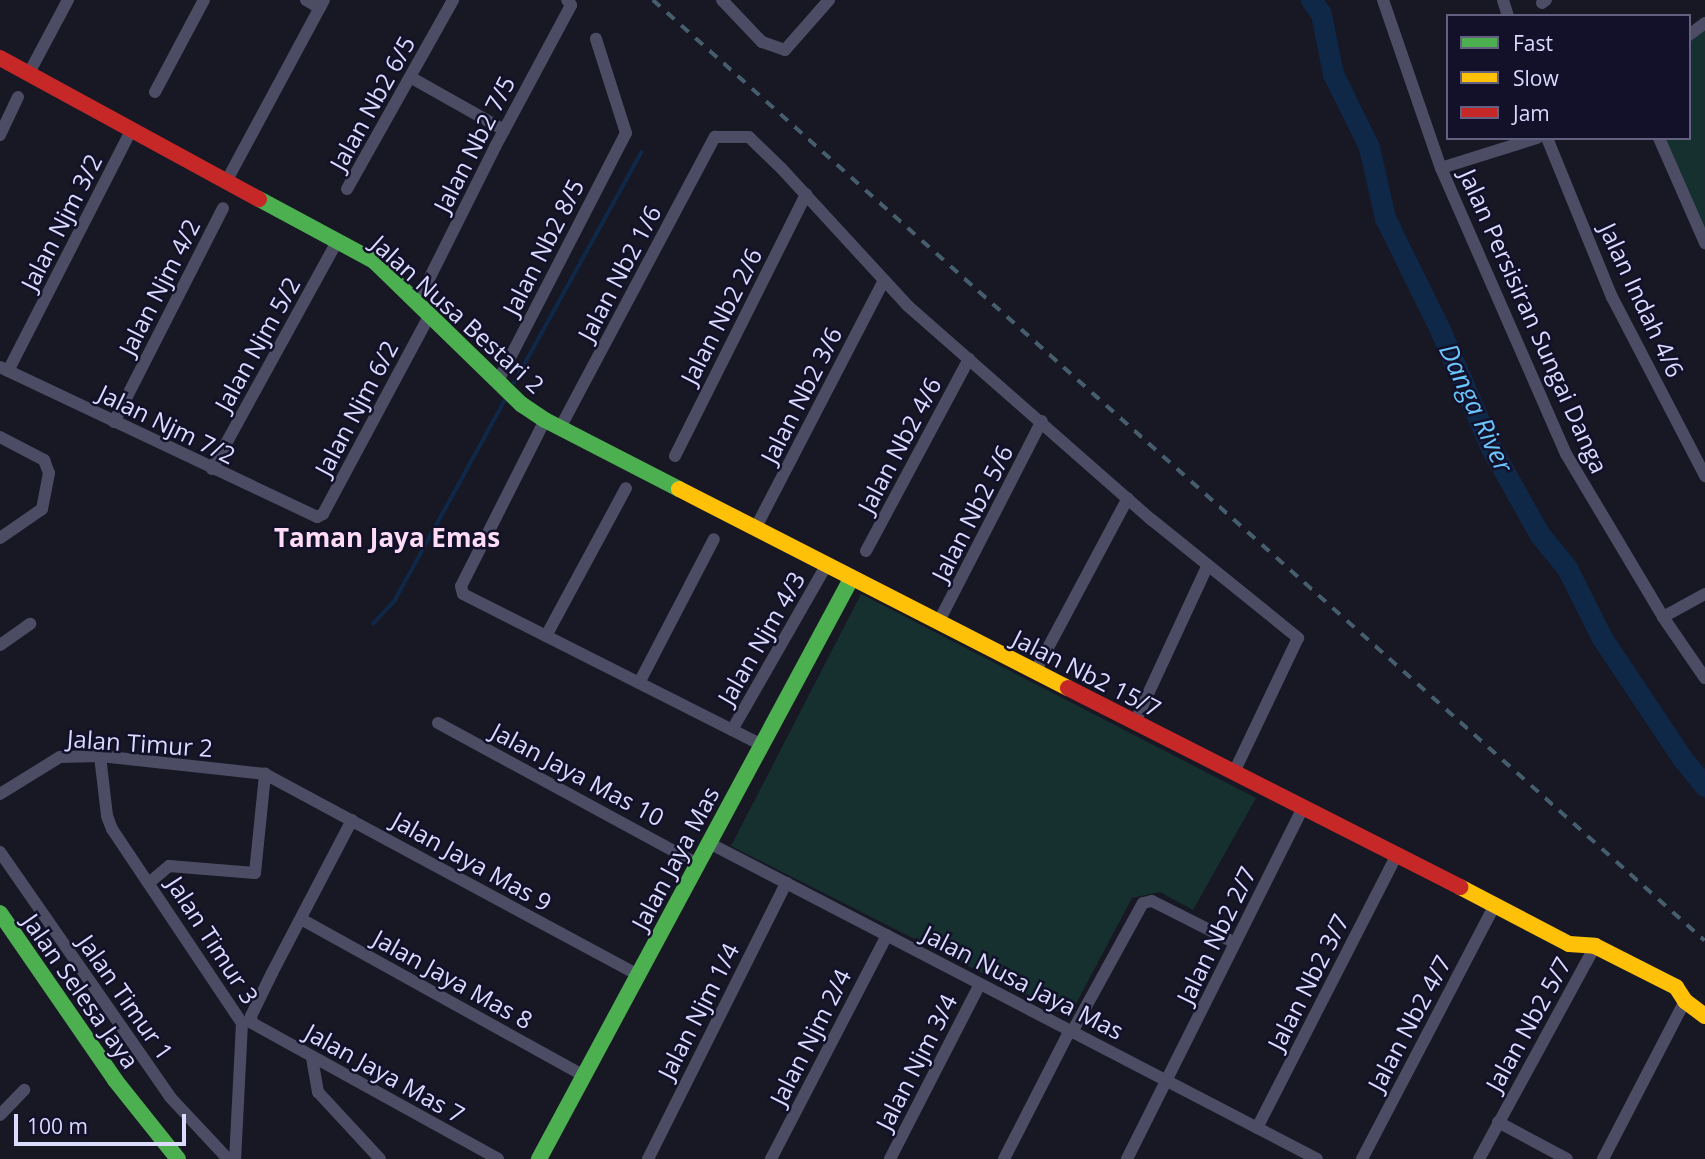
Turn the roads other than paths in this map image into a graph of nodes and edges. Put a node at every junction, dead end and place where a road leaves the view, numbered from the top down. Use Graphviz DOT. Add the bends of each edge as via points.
graph roads {
  1 [pos="68,0"];
  2 [pos="204,0"];
  3 [pos="306,0"];
  4 [pos="453,0"];
  5 [pos="722,0"];
  6 [pos="829,0"];
  7 [pos="1383,0"];
  8 [pos="569,2"];
  9 [pos="322,4"];
  10 [pos="596,39"];
  11 [pos="0,58"];
  12 [pos="29,74"];
  13 [pos="410,77"];
  14 [pos="155,92"];
  15 [pos="18,97"];
  16 [pos="132,129"];
  17 [pos="504,130"];
  18 [pos="0,135"];
  19 [pos="1532,140"];
  20 [pos="1548,140"];
  21 [pos="1659,140"];
  22 [pos="1441,168"];
  23 [pos="227,180"];
  24 [pos="347,189"];
  25 [pos="806,194"];
  26 [pos="223,208"];
  27 [pos="338,240"];
  28 [pos="1705,243"];
  29 [pos="884,280"];
  30 [pos="417,303"];
  31 [pos="429,316"];
  32 [pos="968,359"];
  33 [pos="4,369"];
  34 [pos="498,381"];
  35 [pos="544,420"];
  36 [pos="1042,421"];
  37 [pos="114,422"];
  38 [pos="560,428"];
  39 [pos="0,437"];
  40 [pos="675,456"];
  41 [pos="212,469"];
  42 [pos="1705,476"];
  43 [pos="626,488"];
  44 [pos="1128,498"];
  45 [pos="317,517"];
  46 [pos="755,529"];
  47 [pos="0,538"];
  48 [pos="714,539"];
  49 [pos="866,551"];
  50 [pos="826,566"];
  51 [pos="1207,568"];
  52 [pos="851,579"];
  53 [pos="1705,594"];
  54 [pos="1663,617"];
  55 [pos="938,623"];
  56 [pos="30,624"];
  57 [pos="546,636"];
  58 [pos="0,645"];
  59 [pos="1035,672"];
  60 [pos="1705,678"];
  61 [pos="639,683"];
  62 [pos="1135,722"];
  63 [pos="438,723"];
  64 [pos="732,730"];
  65 [pos="762,745"];
  66 [pos="100,756"];
  67 [pos="1234,772"];
  68 [pos="265,774"];
  69 [pos="285,783"];
  70 [pos="0,794"];
  71 [pos="1303,807"];
  72 [pos="352,820"];
  73 [pos="709,843"];
  74 [pos="0,852"];
  75 [pos="1397,855"];
  76 [pos="698,864"];
  77 [pos="150,882"];
  78 [pos="786,883"];
  79 [pos="1494,907"];
  80 [pos="0,913"];
  81 [pos="301,919"];
  82 [pos="887,935"];
  83 [pos="1236,943"];
  84 [pos="1595,946"];
  85 [pos="638,975"];
  86 [pos="980,984"];
  87 [pos="1685,1001"];
  88 [pos="1705,1016"];
  89 [pos="1071,1031"];
  90 [pos="312,1058"];
  91 [pos="584,1076"];
  92 [pos="1167,1081"];
  93 [pos="24,1090"];
  94 [pos="0,1115"];
  95 [pos="1498,1122"];
  96 [pos="1257,1128"];
  97 [pos="178,1159"];
  98 [pos="228,1159"];
  99 [pos="235,1159"];
  100 [pos="380,1159"];
  101 [pos="498,1159"];
  102 [pos="539,1159"];
  103 [pos="648,1159"];
  104 [pos="771,1159"];
  105 [pos="890,1159"];
  106 [pos="1004,1159"];
  107 [pos="1127,1159"];
  108 [pos="1317,1159"];
  109 [pos="1362,1159"];
  110 [pos="1479,1159"];
  111 [pos="1567,1159"];
  112 [pos="1603,1159"];
  1 -- 12 [label="street"];
  2 -- 14 [label="street"];
  3 -- 9 [label="street"];
  4 -- 13 [label="street, Jalan Nb2 6/5"];
  5 -- 6 [label="street" via="762,42 785,50"];
  7 -- 22 [label="street, Jalan Persisiran Sungai Danga"];
  8 -- 17 [label="street, Jalan Nb2 7/5"];
  9 -- 23 [label="street"];
  10 -- 34 [label="street, Jalan Nb2 8/5" via="626,133"];
  11 -- 12 [label="street, Jalan Nusa Bestari 2"];
  12 -- 16 [label="street, Jalan Nusa Bestari 2"];
  13 -- 17 [label="street"];
  13 -- 24 [label="street, Jalan Nb2 6/5"];
  15 -- 18 [label="street"];
  16 -- 23 [label="street, Jalan Nusa Bestari 2"];
  16 -- 33 [label="street, Jalan Njm 3/2"];
  17 -- 30 [label="street, Jalan Nb2 7/5"];
  19 -- 22 [label="street"];
  20 -- 42 [label="street, Jalan Indah 4/6" via="1612,297"];
  21 -- 28 [label="street"];
  22 -- 54 [label="street, Jalan Persisiran Sungai Danga" via="1566,454"];
  23 -- 27 [label="street, Jalan Nusa Bestari 2"];
  25 -- 29 [label="street"];
  25 -- 38 [label="street, Jalan Nb2 1/6" via="750,137 715,137"];
  25 -- 40 [label="street, Jalan Nb2 2/6"];
  26 -- 37 [label="street, Jalan Njm 4/2"];
  27 -- 30 [label="street, Jalan Nusa Bestari 2" via="374,261"];
  27 -- 41 [label="street, Jalan Njm 5/2"];
  29 -- 32 [label="street"];
  29 -- 46 [label="street, Jalan Nb2 3/6"];
  30 -- 31 [label="street, Jalan Nusa Bestari 2"];
  31 -- 34 [label="street, Jalan Nusa Bestari 2"];
  31 -- 45 [label="street, Jalan Njm 6/2" via="323,514"];
  32 -- 36 [label="street"];
  32 -- 49 [label="street, Jalan Nb2 4/6"];
  33 -- 37 [label="street, Jalan Njm 7/2"];
  34 -- 35 [label="street, Jalan Nusa Bestari 2"];
  35 -- 38 [label="street, Jalan Nusa Bestari 2"];
  35 -- 57 [label="street" via="461,586 463,594"];
  36 -- 44 [label="street"];
  36 -- 55 [label="street, Jalan Nb2 5/6"];
  37 -- 41 [label="street, Jalan Njm 7/2"];
  38 -- 46 [label="street, Jalan Nusa Bestari 2"];
  39 -- 47 [label="street" via="48,465 42,509"];
  41 -- 45 [label="street, Jalan Njm 7/2"];
  43 -- 57 [label="street"];
  44 -- 51 [label="street"];
  44 -- 59 [label="street"];
  46 -- 50 [label="street, Jalan Nusa Bestari 2"];
  48 -- 61 [label="street"];
  50 -- 52 [label="street, Jalan Nusa Bestari 2"];
  50 -- 64 [label="street, Jalan Njm 4/3"];
  51 -- 62 [label="street"];
  51 -- 67 [label="street" via="1298,638"];
  52 -- 55 [label="street, Jalan Nb2 15/7"];
  52 -- 65 [label="street, Jalan Jaya Mas"];
  53 -- 54 [label="street"];
  54 -- 60 [label="street, Jalan Persisiran Sungai Danga"];
  55 -- 59 [label="street, Jalan Nb2 15/7"];
  56 -- 58 [label="street"];
  57 -- 61 [label="street"];
  59 -- 62 [label="street, Jalan Nb2 15/7"];
  61 -- 64 [label="street"];
  62 -- 67 [label="street, Jalan Nb2 15/7"];
  63 -- 76 [label="street, Jalan Jaya Mas 10"];
  64 -- 65 [label="street"];
  65 -- 73 [label="street, Jalan Jaya Mas"];
  66 -- 68 [label="street, Jalan Timur 2"];
  66 -- 70 [label="street, Jalan Timur 2" via="54,758"];
  66 -- 77 [label="street, Jalan Timur 3" via="108,822"];
  67 -- 71 [label="street, Jalan Nb2 15/7"];
  68 -- 69 [label="street, Jalan Timur 2"];
  68 -- 77 [label="street" via="255,873 169,866"];
  69 -- 72 [label="street, Jalan Jaya Mas 9"];
  71 -- 75 [label="street, Jalan Nb2 15/7"];
  71 -- 83 [label="street, Jalan Nb2 2/7"];
  72 -- 81 [label="street"];
  72 -- 85 [label="street, Jalan Jaya Mas 9"];
  73 -- 76 [label="street, Jalan Jaya Mas"];
  73 -- 78 [label="street, Jalan Nusa Jaya Mas"];
  74 -- 98 [label="street, Jalan Timur 1" via="170,1097"];
  75 -- 79 [label="street, Jalan Nb2 15/7"];
  75 -- 96 [label="street, Jalan Nb2 3/7"];
  76 -- 85 [label="street, Jalan Jaya Mas"];
  77 -- 99 [label="street, Jalan Timur 3" via="242,1023"];
  78 -- 82 [label="street, Jalan Nusa Jaya Mas"];
  78 -- 103 [label="street, Jalan Njm 1/4"];
  79 -- 84 [label="street, Jalan Nb2 15/7" via="1569,944"];
  79 -- 109 [label="street, Jalan Nb2 4/7"];
  80 -- 97 [label="street, Jalan Selesa Jaya" via="115,1080"];
  81 -- 90 [label="street, Jalan Jaya Mas 7" via="251,1016 252,1023"];
  81 -- 91 [label="street, Jalan Jaya Mas 8"];
  82 -- 86 [label="street, Jalan Nusa Jaya Mas"];
  82 -- 104 [label="street, Jalan Njm 2/4"];
  83 -- 89 [label="street" via="1152,901 1143,903"];
  83 -- 92 [label="street, Jalan Nb2 2/7"];
  84 -- 87 [label="street, Jalan Nb2 15/7" via="1676,987"];
  84 -- 95 [label="street, Jalan Nb2 5/7"];
  85 -- 91 [label="street, Jalan Jaya Mas"];
  86 -- 89 [label="street, Jalan Nusa Jaya Mas"];
  86 -- 105 [label="street, Jalan Njm 3/4"];
  87 -- 88 [label="street, Jalan Nb2 15/7"];
  87 -- 112 [label="street"];
  89 -- 92 [label="street, Jalan Nusa Jaya Mas"];
  89 -- 106 [label="street"];
  90 -- 100 [label="street" via="318,1092"];
  90 -- 101 [label="street, Jalan Jaya Mas 7"];
  91 -- 102 [label="street, Jalan Jaya Mas"];
  92 -- 96 [label="street, Jalan Nusa Jaya Mas"];
  92 -- 107 [label="street, Jalan Nb2 2/7"];
  93 -- 94 [label="street"];
  95 -- 110 [label="street, Jalan Nb2 5/7"];
  95 -- 111 [label="street, Jalan Nb2 5/7"];
  96 -- 108 [label="street, Jalan Nusa Jaya Mas"];
}
